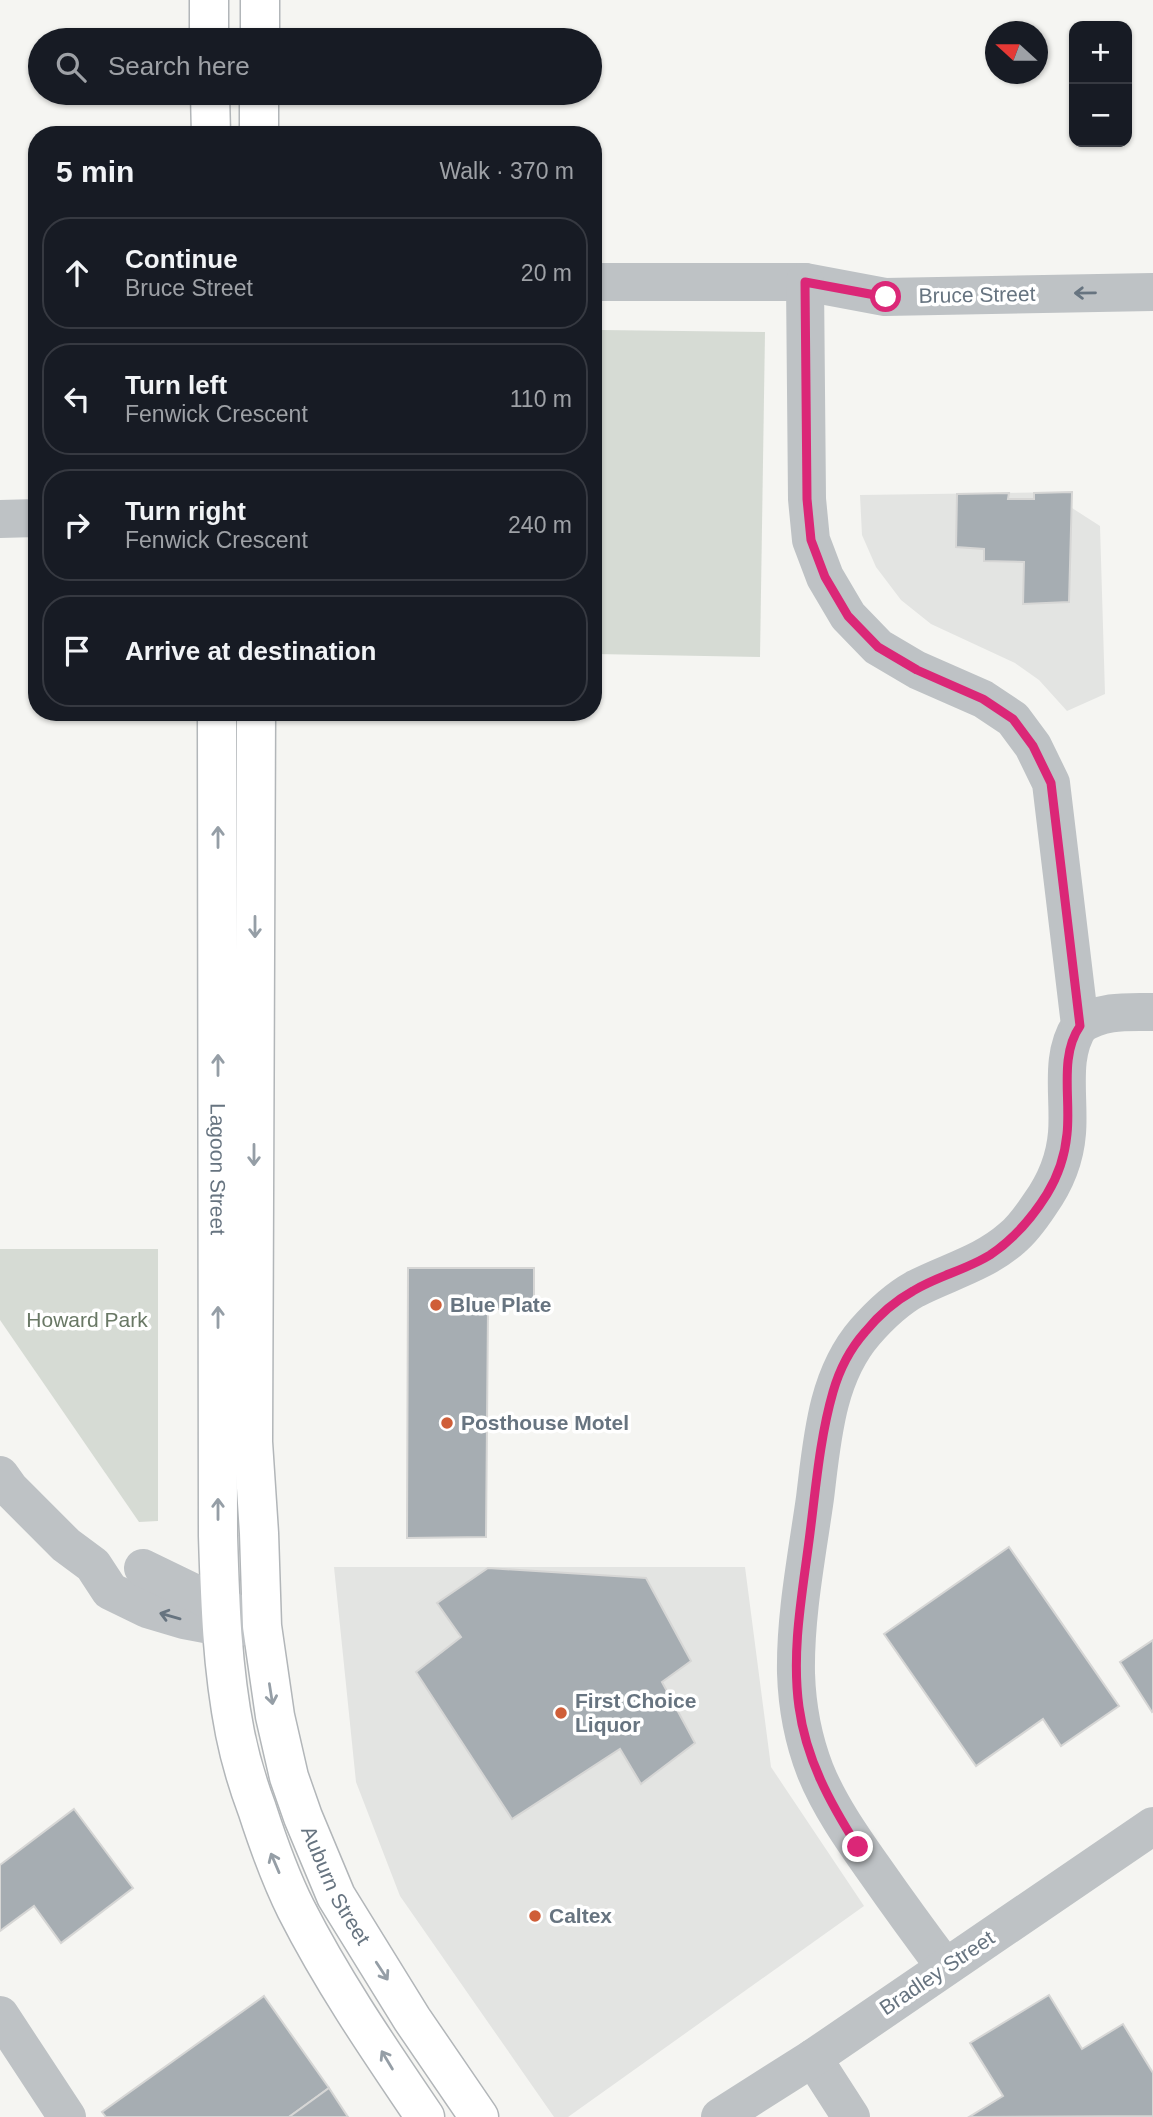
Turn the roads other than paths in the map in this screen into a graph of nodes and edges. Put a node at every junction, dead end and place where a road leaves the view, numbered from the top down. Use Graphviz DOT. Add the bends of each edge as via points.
graph roads {
  1 [pos="260,0"];
  2 [pos="260,28"];
  3 [pos="210,105"];
  4 [pos="260,105"];
  5 [pos="211,126"];
  6 [pos="259,126"];
  7 [pos="602,282"];
  8 [pos="805,282"];
  9 [pos="1153,292"];
  10 [pos="28,518"];
  11 [pos="0,519"];
  12 [pos="217,721"];
  13 [pos="256,721"];
  14 [pos="1153,1012"];
  15 [pos="1080,1026"];
  16 [pos="0,1475"];
  17 [pos="93,1565"];
  18 [pos="219,1565"];
  19 [pos="144,1568"];
  20 [pos="220,1616"];
  21 [pos="262,1626"];
  22 [pos="1153,1826"];
  23 [pos="945,1967"];
  24 [pos="0,2015"];
  25 [pos="813,2058"];
  26 [pos="66,2117"];
  27 [pos="425,2117"];
  28 [pos="479,2117"];
  29 [pos="720,2117"];
  30 [pos="851,2117"];
  1 -- 2 [label="main road"];
  3 -- 5 [label="main road"];
  4 -- 6 [label="main road"];
  7 -- 8 [label="street, Bruce Street"];
  9 -- 8 [label="street, Bruce Street, one-way" via="886,297"];
  8 -- 15 [label="street" via="811,540 825,577 848,616 878,647 983,699 1013,719 1033,746 1051,783"];
  10 -- 11 [label="street"];
  18 -- 12 [label="main road, Lagoon Street, one-way"];
  13 -- 21 [label="main road, Lagoon Street, one-way" via="252,1394"];
  14 -- 15 [label="street" via="1108,1013"];
  15 -- 23 [label="street" via="1069,1052 1067,1134 1049,1192 1012,1238 988,1256 914,1290 864,1332 845,1361 834,1390 817,1478 796,1671 805,1740 844,1824"];
  16 -- 17 [label="street" via="66,1545"];
  17 -- 19 [label="street"];
  20 -- 17 [label="street, one-way" via="166,1615 110,1591"];
  18 -- 19 [label="street"];
  18 -- 20 [label="main road, Lagoon Street"];
  19 -- 20 [label="street"];
  20 -- 21 [label="street"];
  27 -- 20 [label="main road, Auburn Street, one-way" via="324,1962 271,1852 235,1735"];
  21 -- 28 [label="main road, Auburn Street, one-way" via="289,1777 336,1896"];
  22 -- 23 [label="street, Bradley Street"];
  23 -- 25 [label="street, Bradley Street"];
  24 -- 26 [label="street"];
  25 -- 29 [label="street, Bradley Street"];
  25 -- 30 [label="street"];
}
